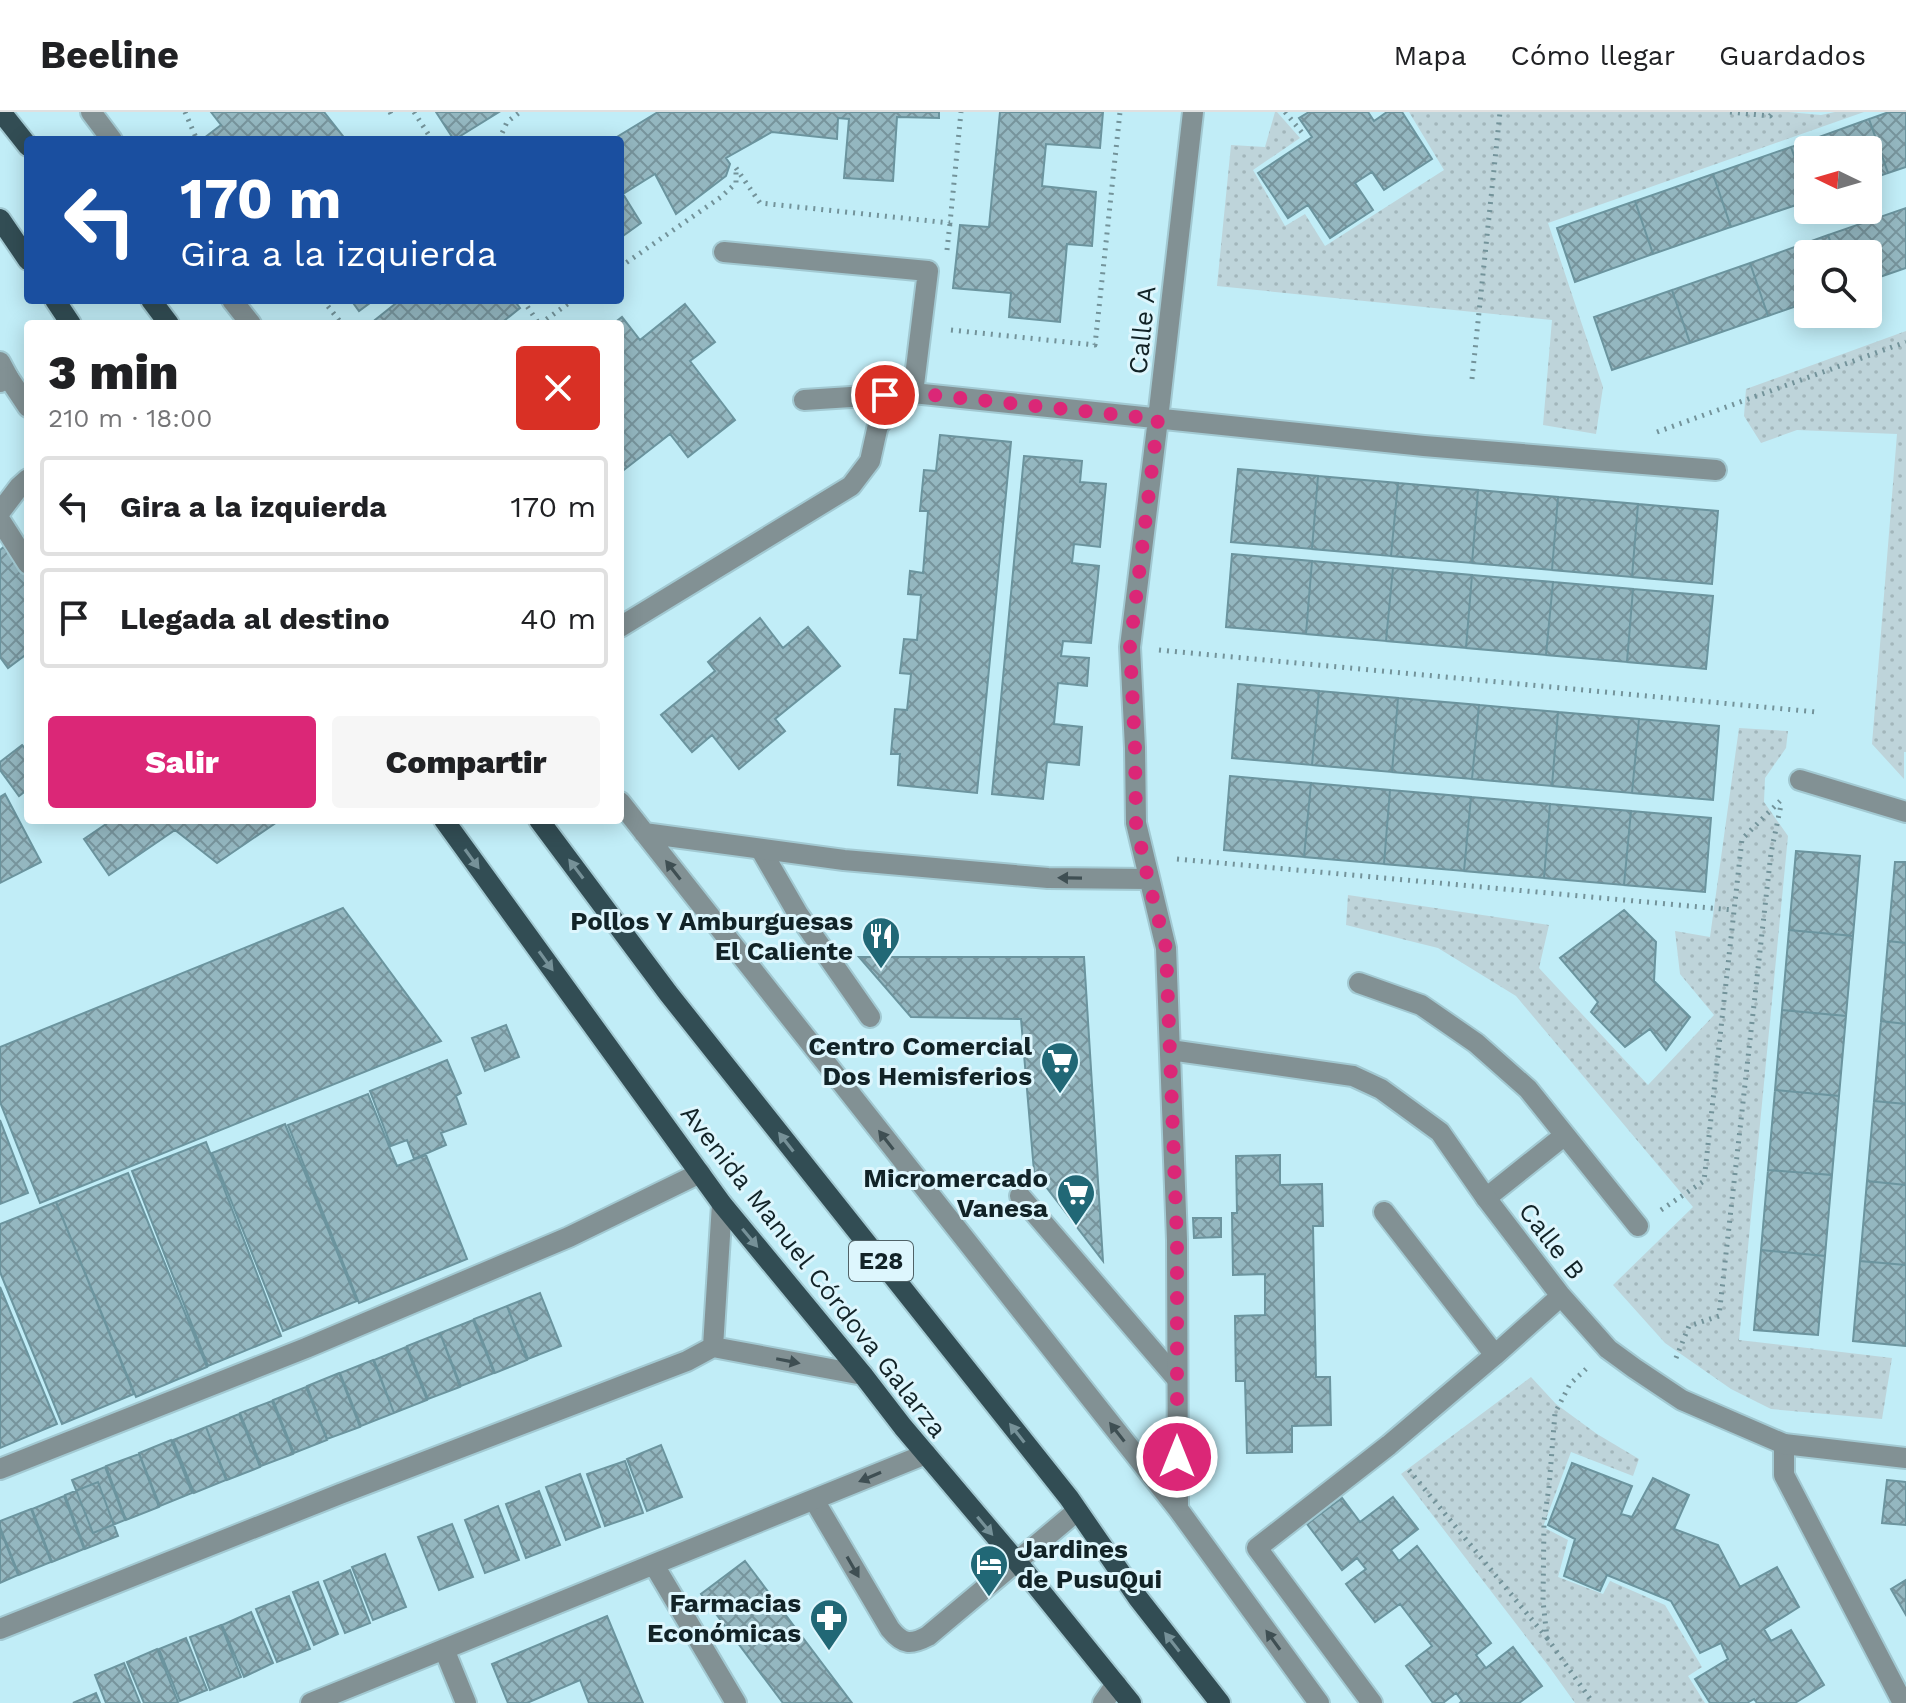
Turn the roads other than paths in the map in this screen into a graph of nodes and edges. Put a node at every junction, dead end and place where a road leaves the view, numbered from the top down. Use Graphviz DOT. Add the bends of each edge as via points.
graph roads {
  1 [pos="1,112"];
  2 [pos="91,112"];
  3 [pos="1193,112"];
  4 [pos="109,136"];
  5 [pos="24,141"];
  6 [pos="0,219"];
  7 [pos="724,252"];
  8 [pos="24,254"];
  9 [pos="235,304"];
  10 [pos="248,320"];
  11 [pos="3,374"];
  12 [pos="913,393"];
  13 [pos="804,400"];
  14 [pos="24,402"];
  15 [pos="1158,419"];
  16 [pos="1716,470"];
  17 [pos="24,483"];
  18 [pos="0,512"];
  19 [pos="0,520"];
  20 [pos="24,558"];
  21 [pos="624,625"];
  22 [pos="1800,780"];
  23 [pos="624,807"];
  24 [pos="1906,812"];
  25 [pos="447,824"];
  26 [pos="542,824"];
  27 [pos="644,833"];
  28 [pos="761,850"];
  29 [pos="1148,879"];
  30 [pos="1359,983"];
  31 [pos="870,1017"];
  32 [pos="1170,1050"];
  33 [pos="1565,1135"];
  34 [pos="700,1173"];
  35 [pos="1020,1196"];
  36 [pos="1486,1198"];
  37 [pos="722,1204"];
  38 [pos="1384,1212"];
  39 [pos="1638,1226"];
  40 [pos="1561,1296"];
  41 [pos="713,1347"];
  42 [pos="1495,1355"];
  43 [pos="863,1375"];
  44 [pos="1177,1379"];
  45 [pos="1784,1444"];
  46 [pos="926,1454"];
  47 [pos="1906,1458"];
  48 [pos="0,1469"];
  49 [pos="814,1500"];
  50 [pos="1178,1509"];
  51 [pos="1077,1511"];
  52 [pos="1018,1563"];
  53 [pos="654,1565"];
  54 [pos="0,1629"];
  55 [pos="444,1649"];
  56 [pos="1116,1684"];
  57 [pos="311,1703"];
  58 [pos="466,1703"];
  59 [pos="736,1703"];
  60 [pos="1103,1703"];
  61 [pos="1131,1703"];
  62 [pos="1220,1703"];
  63 [pos="1319,1703"];
  64 [pos="1372,1703"];
  65 [pos="1903,1703"];
  1 -- 5 [label="main road"];
  2 -- 4 [label="street"];
  3 -- 15 [label="street, Calle A"];
  6 -- 8 [label="main road"];
  7 -- 12 [label="street" via="928,271"];
  9 -- 10 [label="street"];
  11 -- 14 [label="street"];
  12 -- 13 [label="street"];
  12 -- 15 [label="street"];
  12 -- 21 [label="street" via="878,425 870,461 851,486"];
  15 -- 16 [label="street"];
  15 -- 29 [label="street, Calle A" via="1130,647 1136,823"];
  17 -- 18 [label="street"];
  19 -- 20 [label="street"];
  22 -- 24 [label="street"];
  23 -- 27 [label="street"];
  25 -- 34 [label="main road, Avenida Manuel Córdova Galarza, one-way"];
  51 -- 26 [label="main road, E28, one-way" via="668,993"];
  27 -- 28 [label="street"];
  50 -- 27 [label="street, one-way"];
  29 -- 28 [label="street, one-way" via="1048,878"];
  28 -- 31 [label="street"];
  29 -- 32 [label="street, Calle A" via="1166,948"];
  30 -- 33 [label="street" via="1421,1005 1476,1043 1528,1089"];
  32 -- 36 [label="street, Calle B" via="1353,1076 1381,1089 1440,1132"];
  32 -- 44 [label="street, Calle A"];
  33 -- 36 [label="street"];
  33 -- 39 [label="street"];
  34 -- 37 [label="main road, Avenida Manuel Córdova Galarza"];
  34 -- 48 [label="street" via="525,1256"];
  35 -- 44 [label="street"];
  36 -- 40 [label="street, Calle B"];
  37 -- 41 [label="street"];
  37 -- 43 [label="main road, Avenida Manuel Córdova Galarza, one-way"];
  38 -- 42 [label="street"];
  40 -- 42 [label="street"];
  40 -- 45 [label="street, Calle B" via="1608,1349 1663,1388"];
  41 -- 43 [label="street, one-way"];
  41 -- 54 [label="street"];
  42 -- 64 [label="street" via="1257,1548"];
  43 -- 46 [label="main road, Avenida Manuel Córdova Galarza"];
  44 -- 50 [label="street, Calle A"];
  45 -- 47 [label="street, Calle B"];
  45 -- 65 [label="street" via="1784,1475"];
  46 -- 49 [label="street, one-way"];
  46 -- 52 [label="main road, Avenida Manuel Córdova Galarza, one-way"];
  49 -- 52 [label="street, one-way" via="890,1629 906,1642 928,1636"];
  49 -- 53 [label="street"];
  63 -- 50 [label="street, one-way"];
  51 -- 52 [label="street"];
  62 -- 51 [label="main road, E28, one-way"];
  52 -- 56 [label="main road, Avenida Manuel Córdova Galarza"];
  53 -- 55 [label="street"];
  53 -- 59 [label="street"];
  55 -- 57 [label="street"];
  55 -- 58 [label="street"];
  56 -- 60 [label="street"];
  56 -- 61 [label="main road, Avenida Manuel Córdova Galarza"];
}
